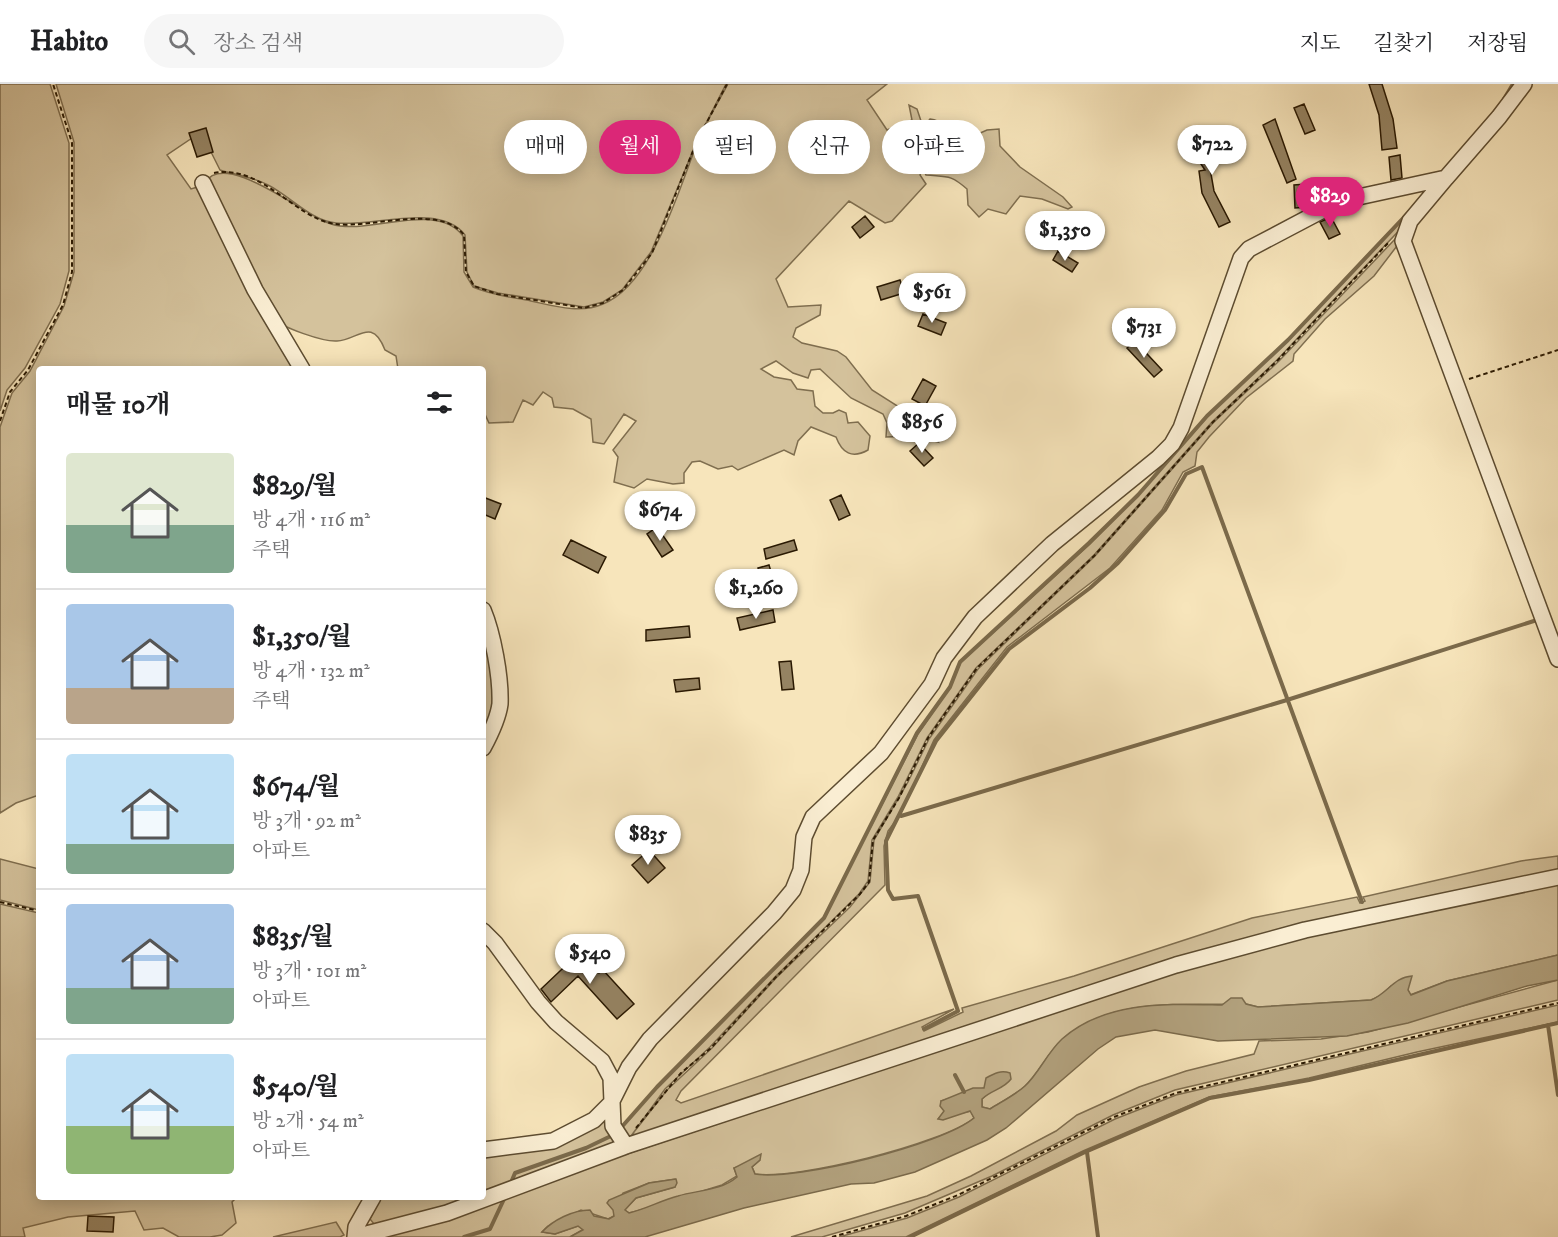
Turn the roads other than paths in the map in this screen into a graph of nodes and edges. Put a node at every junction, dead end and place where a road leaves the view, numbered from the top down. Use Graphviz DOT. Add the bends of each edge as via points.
graph roads {
  1 [pos="1524,84"];
  2 [pos="1446,178"];
  3 [pos="204,183"];
  4 [pos="300,366"];
  5 [pos="486,617"];
  6 [pos="1558,659"];
  7 [pos="486,742"];
  8 [pos="1558,877"];
  9 [pos="486,934"];
  10 [pos="611,1103"];
  11 [pos="619,1136"];
  12 [pos="486,1150"];
  13 [pos="486,1196"];
  14 [pos="372,1200"];
  15 [pos="476,1200"];
  16 [pos="355,1237"];
  1 -- 2 [label="street"];
  2 -- 6 [label="street" via="1410,221 1403,241"];
  2 -- 10 [label="street" via="1340,201 1250,249 1241,258 1172,444 1052,544 975,617 881,753 813,818 804,837 801,870 793,890 651,1039 629,1067"];
  3 -- 4 [label="street" via="255,290"];
  5 -- 7 [label="street" via="491,629 500,705"];
  8 -- 11 [label="street" via="1305,930 1176,965"];
  9 -- 10 [label="street" via="556,1022 602,1061 611,1078"];
  10 -- 11 [label="street"];
  10 -- 12 [label="street" via="594,1120 553,1141"];
  11 -- 13 [label="street"];
  14 -- 16 [label="street" via="356,1227"];
  15 -- 16 [label="street" via="447,1213"];
}
